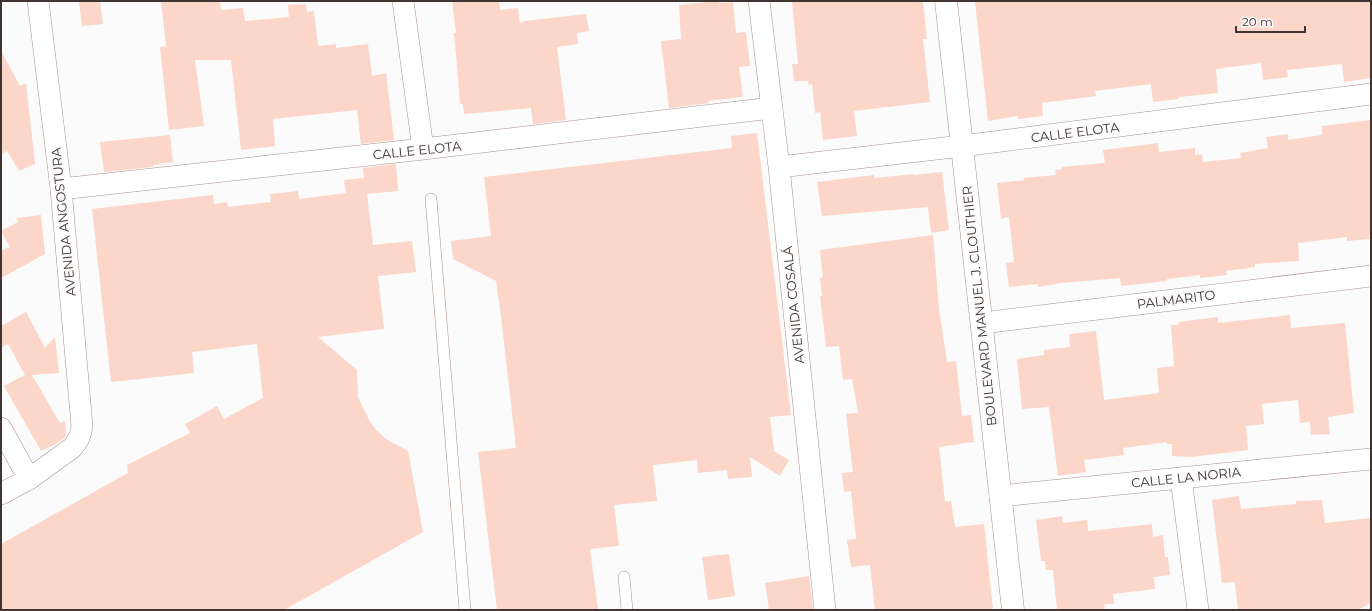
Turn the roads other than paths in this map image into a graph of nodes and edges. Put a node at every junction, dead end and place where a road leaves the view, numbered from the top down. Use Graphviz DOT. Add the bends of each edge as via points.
graph roads {
  1 [pos="38,1"];
  2 [pos="403,1"];
  3 [pos="759,1"];
  4 [pos="946,1"];
  5 [pos="1371,94"];
  6 [pos="772,108"];
  7 [pos="962,146"];
  8 [pos="423,149"];
  9 [pos="779,167"];
  10 [pos="61,189"];
  11 [pos="431,199"];
  12 [pos="1371,276"];
  13 [pos="982,323"];
  14 [pos="1,428"];
  15 [pos="1371,459"];
  16 [pos="1181,478"];
  17 [pos="29,479"];
  18 [pos="1,494"];
  19 [pos="1000,496"];
  20 [pos="624,577"];
  21 [pos="465,610"];
  22 [pos="627,610"];
  23 [pos="825,610"];
  24 [pos="1013,610"];
  25 [pos="1198,610"];
  1 -- 10 [label="street, AVENIDA ANGOSTURA"];
  2 -- 8 [label="street"];
  3 -- 6 [label="street, AVENIDA COSALÁ"];
  4 -- 7 [label="main road, BOULEVARD MANUEL J. CLOUTHIER"];
  5 -- 7 [label="street, CALLE ELOTA"];
  6 -- 8 [label="street, CALLE ELOTA"];
  6 -- 9 [label="street, AVENIDA COSALÁ"];
  7 -- 9 [label="street, CALLE ELOTA"];
  7 -- 13 [label="main road, BOULEVARD MANUEL J. CLOUTHIER"];
  8 -- 10 [label="street, CALLE ELOTA"];
  9 -- 23 [label="street, AVENIDA COSALÁ"];
  10 -- 17 [label="street, AVENIDA ANGOSTURA" via="81,436 72,448"];
  11 -- 21 [label="lane"];
  12 -- 13 [label="street, PALMARITO"];
  13 -- 19 [label="main road, BOULEVARD MANUEL J. CLOUTHIER"];
  14 -- 17 [label="street"];
  15 -- 16 [label="street, CALLE LA NORIA"];
  16 -- 19 [label="street, CALLE LA NORIA"];
  16 -- 25 [label="street"];
  17 -- 18 [label="street"];
  19 -- 24 [label="main road, BOULEVARD MANUEL J. CLOUTHIER"];
  20 -- 22 [label="lane"];
}
